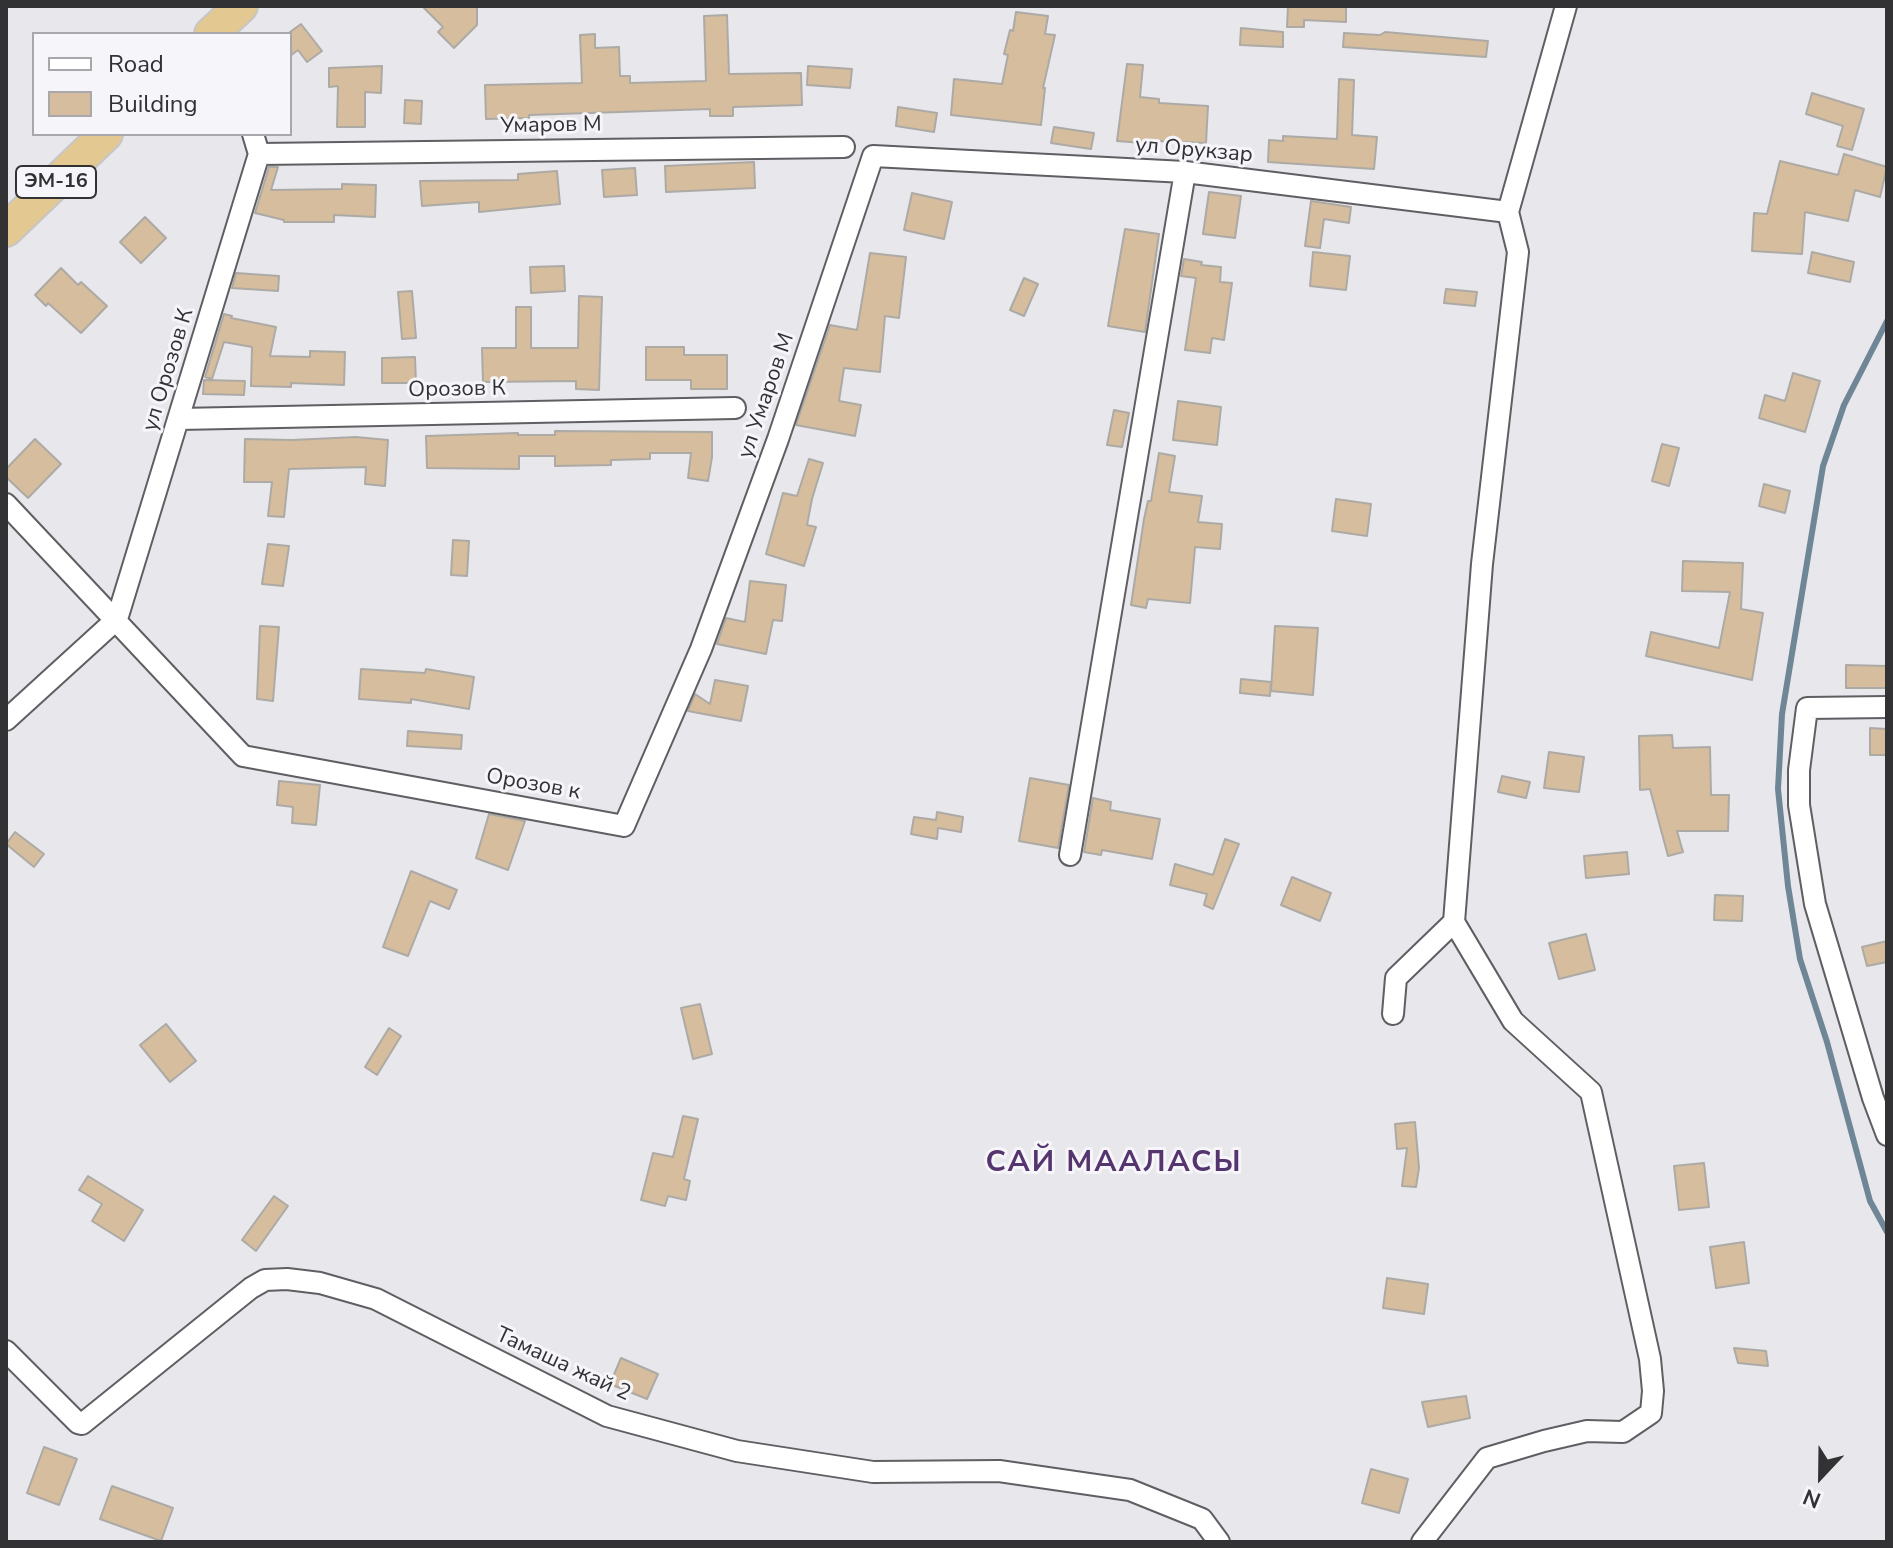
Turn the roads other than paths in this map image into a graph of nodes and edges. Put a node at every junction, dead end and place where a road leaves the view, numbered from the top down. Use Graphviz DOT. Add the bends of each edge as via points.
graph roads {
  1 [pos="1566,6"];
  2 [pos="104,136"];
  3 [pos="256,144"];
  4 [pos="844,147"];
  5 [pos="873,156"];
  6 [pos="1185,172"];
  7 [pos="1508,212"];
  8 [pos="6,230"];
  9 [pos="735,408"];
  10 [pos="179,419"];
  11 [pos="6,504"];
  12 [pos="117,619"];
  13 [pos="701,649"];
  14 [pos="1887,707"];
  15 [pos="6,720"];
  16 [pos="1070,855"];
  17 [pos="1454,922"];
  18 [pos="1393,1014"];
  19 [pos="1880,1102"];
  20 [pos="1887,1135"];
  21 [pos="6,1351"];
  22 [pos="1219,1542"];
  23 [pos="1422,1542"];
  1 -- 7 [label="street"];
  2 -- 8 [label="highway, ЭМ-16"];
  3 -- 4 [label="street, Умаров М"];
  3 -- 10 [label="street, ул Орозов К"];
  5 -- 6 [label="street, ул Орукзар"];
  5 -- 13 [label="street, ул Умаров М"];
  6 -- 7 [label="street, ул Орукзар"];
  6 -- 16 [label="street"];
  7 -- 17 [label="street" via="1518,252 1482,564"];
  9 -- 10 [label="street, Орозов К"];
  10 -- 12 [label="street, ул Орозов К"];
  11 -- 12 [label="street"];
  12 -- 13 [label="street, Орозов к" via="243,756 624,826"];
  12 -- 15 [label="street"];
  14 -- 19 [label="street" via="1807,708 1799,770 1799,805 1815,904"];
  17 -- 18 [label="street" via="1396,978"];
  17 -- 23 [label="street" via="1513,1021 1591,1092 1653,1391 1651,1413 1623,1432 1587,1431 1487,1458"];
  19 -- 20 [label="street"];
  21 -- 22 [label="street, Тамаша жай 2" via="82,1424 251,1288 265,1280 320,1283 376,1299 607,1416 737,1451 873,1472 999,1471 1130,1490 1202,1519"];
}
